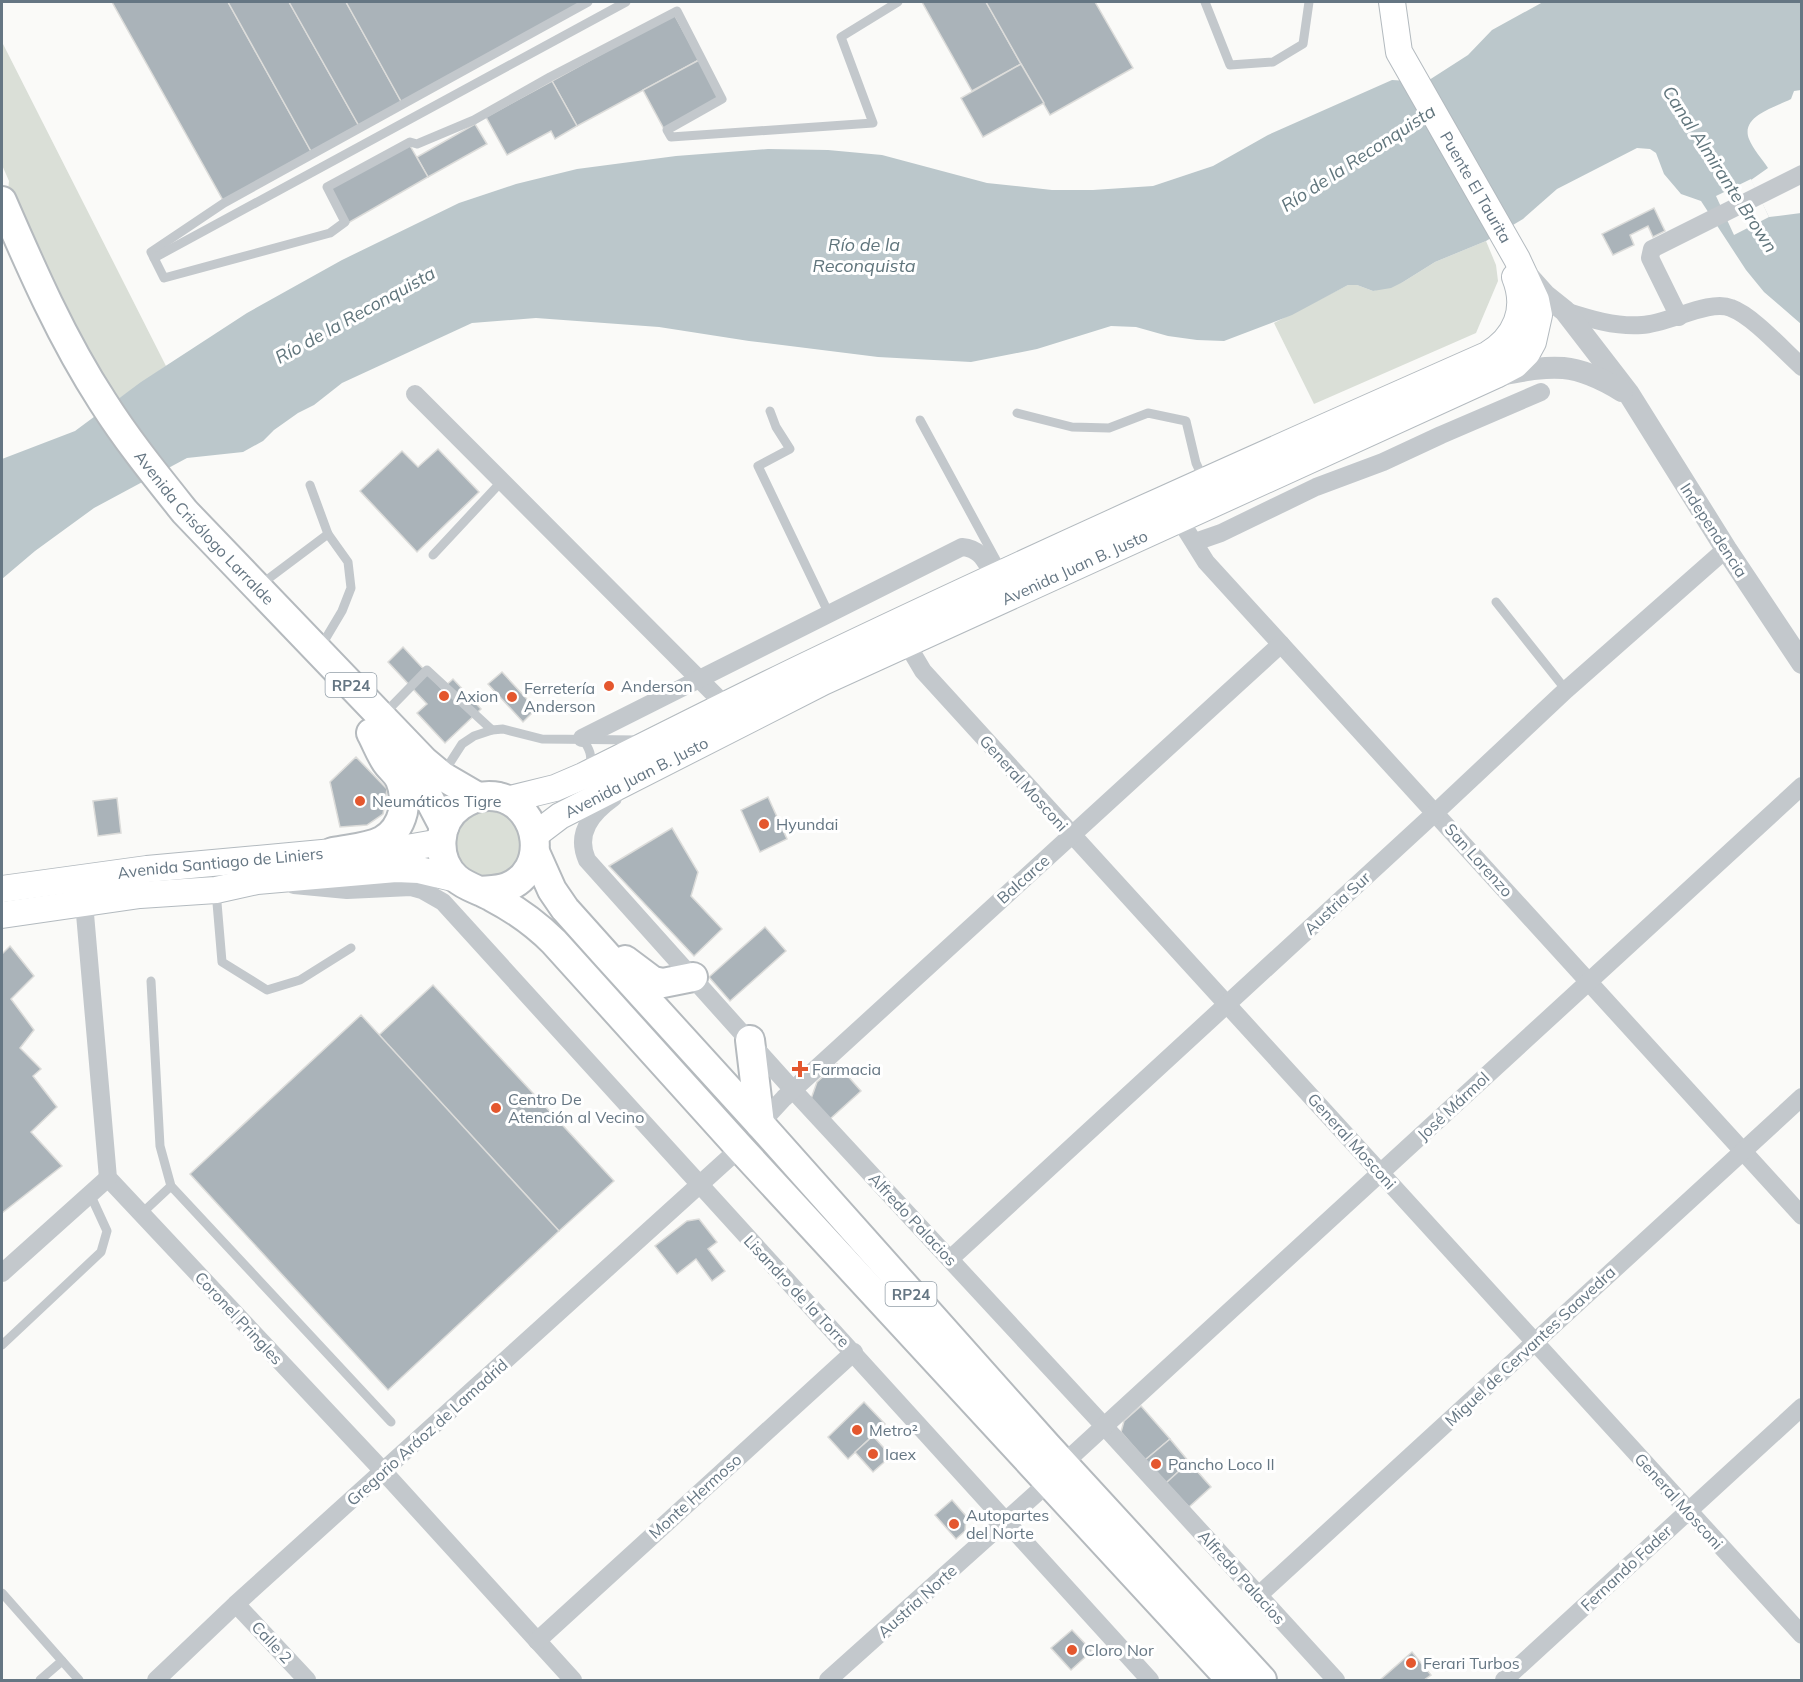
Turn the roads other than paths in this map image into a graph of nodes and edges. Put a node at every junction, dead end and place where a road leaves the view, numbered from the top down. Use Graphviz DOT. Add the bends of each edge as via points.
graph roads {
  1 [pos="588,2"];
  2 [pos="626,2"];
  3 [pos="898,2"];
  4 [pos="1205,2"];
  5 [pos="1310,2"];
  6 [pos="1374,2"];
  7 [pos="1392,2"];
  8 [pos="1397,55"];
  9 [pos="1802,174"];
  10 [pos="2,201"];
  11 [pos="2,243"];
  12 [pos="154,258"];
  13 [pos="1516,264"];
  14 [pos="38,300"];
  15 [pos="1565,311"];
  16 [pos="1679,317"];
  17 [pos="1802,367"];
  18 [pos="1497,375"];
  19 [pos="1541,392"];
  20 [pos="415,394"];
  21 [pos="1629,394"];
  22 [pos="770,411"];
  23 [pos="1017,413"];
  24 [pos="920,420"];
  25 [pos="1204,480"];
  26 [pos="502,482"];
  27 [pos="310,485"];
  28 [pos="1166,497"];
  29 [pos="1179,520"];
  30 [pos="328,534"];
  31 [pos="1195,542"];
  32 [pos="1726,549"];
  33 [pos="433,555"];
  34 [pos="228,568"];
  35 [pos="999,575"];
  36 [pos="258,587"];
  37 [pos="1496,602"];
  38 [pos="830,614"];
  39 [pos="907,644"];
  40 [pos="1281,644"];
  41 [pos="318,650"];
  42 [pos="1802,663"];
  43 [pos="700,679"];
  44 [pos="1566,690"];
  45 [pos="725,705"];
  46 [pos="376,725"];
  47 [pos="492,730"];
  48 [pos="582,738"];
  49 [pos="661,750"];
  50 [pos="442,776"];
  51 [pos="582,776"];
  52 [pos="1802,786"];
  53 [pos="478,797"];
  54 [pos="506,800"];
  55 [pos="1436,812"];
  56 [pos="443,834"];
  57 [pos="1071,835"];
  58 [pos="535,844"];
  59 [pos="333,852"];
  60 [pos="2,889"];
  61 [pos="216,890"];
  62 [pos="460,890"];
  63 [pos="83,891"];
  64 [pos="2,915"];
  65 [pos="351,948"];
  66 [pos="608,957"];
  67 [pos="693,977"];
  68 [pos="151,981"];
  69 [pos="1588,981"];
  70 [pos="1227,1004"];
  71 [pos="750,1040"];
  72 [pos="793,1090"];
  73 [pos="1802,1096"];
  74 [pos="759,1124"];
  75 [pos="740,1148"];
  76 [pos="1743,1151"];
  77 [pos="1380,1173"];
  78 [pos="108,1178"];
  79 [pos="171,1186"];
  80 [pos="699,1186"];
  81 [pos="90,1193"];
  82 [pos="141,1214"];
  83 [pos="1802,1216"];
  84 [pos="950,1259"];
  85 [pos="2,1273"];
  86 [pos="1534,1342"];
  87 [pos="2,1345"];
  88 [pos="854,1352"];
  89 [pos="1802,1407"];
  90 [pos="391,1422"];
  91 [pos="1104,1426"];
  92 [pos="383,1471"];
  93 [pos="1056,1473"];
  94 [pos="1688,1511"];
  95 [pos="1006,1521"];
  96 [pos="2,1593"];
  97 [pos="1259,1595"];
  98 [pos="236,1604"];
  99 [pos="1802,1635"];
  100 [pos="537,1641"];
  101 [pos="62,1661"];
  102 [pos="40,1680"];
  103 [pos="79,1680"];
  104 [pos="156,1680"];
  105 [pos="307,1680"];
  106 [pos="573,1680"];
  107 [pos="828,1680"];
  108 [pos="1150,1680"];
  109 [pos="1231,1680"];
  110 [pos="1262,1680"];
  111 [pos="1336,1680"];
  112 [pos="1504,1680"];
  1 -- 12 [label="lane" via="225,203 151,252"];
  2 -- 12 [label="lane"];
  3 -- 12 [label="lane" via="841,37 873,123 671,137 667,130 722,99 677,11 474,120 417,144 410,142 327,187 345,222 330,232 164,278"];
  4 -- 5 [label="lane" via="1230,65 1273,62 1303,44"];
  6 -- 8 [label="main road"];
  7 -- 8 [label="main road"];
  8 -- 13 [label="main road, Puente El Taurita"];
  9 -- 16 [label="street" via="1652,249 1650,258"];
  10 -- 14 [label="main road, Avenida Crisólogo Larralde / RP24"];
  11 -- 14 [label="main road, Avenida Crisólogo Larralde / RP24"];
  13 -- 15 [label="street, Independencia"];
  13 -- 18 [label="main road, Avenida Juan B. Justo" via="1536,300 1539,315 1527,353"];
  13 -- 25 [label="main road, Avenida Juan B. Justo" via="1521,301 1512,332 1496,350"];
  14 -- 34 [label="main road, Avenida Crisólogo Larralde / RP24" via="68,376 91,412 174,523"];
  15 -- 16 [label="street" via="1623,326"];
  15 -- 21 [label="street, Independencia"];
  16 -- 17 [label="street" via="1716,305 1734,309"];
  18 -- 21 [label="street" via="1564,367 1585,372"];
  18 -- 29 [label="main road, Avenida Juan B. Justo"];
  19 -- 31 [label="street"];
  20 -- 26 [label="street"];
  21 -- 32 [label="street, Independencia"];
  22 -- 38 [label="lane" via="790,449 758,466"];
  23 -- 25 [label="lane" via="1072,427 1109,428 1148,413 1186,421"];
  24 -- 35 [label="lane"];
  25 -- 28 [label="main road, Avenida Juan B. Justo"];
  26 -- 33 [label="lane"];
  26 -- 43 [label="street"];
  27 -- 30 [label="lane"];
  28 -- 29 [label="street, San Lorenzo"];
  28 -- 35 [label="main road, Avenida Juan B. Justo"];
  29 -- 31 [label="street, San Lorenzo"];
  29 -- 39 [label="main road, Avenida Juan B. Justo"];
  30 -- 36 [label="lane"];
  30 -- 41 [label="lane" via="348,562 351,588"];
  31 -- 40 [label="street, San Lorenzo" via="1206,562"];
  32 -- 42 [label="street, Independencia"];
  32 -- 44 [label="street, Austria Sur"];
  34 -- 36 [label="main road, Avenida Crisólogo Larralde / RP24"];
  34 -- 46 [label="main road, Avenida Crisólogo Larralde / RP24"];
  35 -- 38 [label="street" via="978,552 962,548"];
  35 -- 45 [label="main road, Avenida Juan B. Justo"];
  36 -- 41 [label="main road, Avenida Crisólogo Larralde / RP24"];
  37 -- 44 [label="lane"];
  38 -- 43 [label="street"];
  39 -- 49 [label="main road, Avenida Juan B. Justo"];
  39 -- 57 [label="street, General Mosconi" via="922,671"];
  40 -- 55 [label="street, San Lorenzo"];
  40 -- 57 [label="street, Balcarce"];
  41 -- 46 [label="main road, Avenida Crisólogo Larralde / RP24"];
  43 -- 45 [label="street"];
  43 -- 48 [label="street"];
  44 -- 55 [label="street, Austria Sur"];
  45 -- 49 [label="main road, Avenida Juan B. Justo"];
  46 -- 47 [label="lane" via="428,669"];
  46 -- 50 [label="main road, Avenida Crisólogo Larralde / RP24"];
  46 -- 56 [label="main road, Avenida Crisólogo Larralde / RP24" via="424,789"];
  46 -- 59 [label="main road" via="385,761 401,782 401,820 384,840"];
  47 -- 48 [label="lane" via="542,739"];
  47 -- 50 [label="lane" via="462,744"];
  48 -- 49 [label="lane"];
  48 -- 51 [label="lane" via="591,757"];
  49 -- 51 [label="main road, Avenida Juan B. Justo"];
  49 -- 58 [label="main road, Avenida Juan B. Justo" via="560,816"];
  49 -- 67 [label="street, Alfredo Palacios" via="590,819 583,837 583,852"];
  50 -- 53 [label="main road, Avenida Crisólogo Larralde / RP24"];
  51 -- 54 [label="main road, Avenida Juan B. Justo" via="555,788"];
  52 -- 69 [label="street, José Mármol"];
  53 -- 54 [label="main road, RP24"];
  53 -- 56 [label="main road" via="450,816"];
  54 -- 58 [label="main road, RP24" via="528,818"];
  55 -- 69 [label="street, San Lorenzo"];
  55 -- 70 [label="street, Austria Sur"];
  56 -- 59 [label="main road, Avenida Santiago de Liniers" via="384,852"];
  56 -- 62 [label="main road, RP24" via="445,862"];
  57 -- 70 [label="street, General Mosconi"];
  57 -- 72 [label="street, Balcarce"];
  58 -- 62 [label="main road" via="530,866 508,887"];
  58 -- 66 [label="main road, RP24" via="552,890"];
  59 -- 63 [label="main road, Avenida Santiago de Liniers" via="199,863"];
  60 -- 63 [label="main road, Avenida Santiago de Liniers"];
  61 -- 62 [label="main road, Avenida Santiago de Liniers" via="257,881 409,869"];
  61 -- 63 [label="main road, Avenida Santiago de Liniers" via="140,895"];
  61 -- 65 [label="lane" via="222,962 267,990 300,981"];
  62 -- 75 [label="main road, RP24" via="529,919 554,942"];
  62 -- 80 [label="street, Lisandro de la Torre"];
  63 -- 64 [label="main road, Avenida Santiago de Liniers"];
  63 -- 78 [label="street"];
  66 -- 67 [label="main road" via="629,962 653,981"];
  66 -- 74 [label="main road, RP24"];
  67 -- 71 [label="street, Alfredo Palacios"];
  68 -- 79 [label="lane" via="160,1146"];
  69 -- 76 [label="street, San Lorenzo"];
  69 -- 77 [label="street, José Mármol"];
  70 -- 77 [label="street, General Mosconi"];
  70 -- 84 [label="street, Austria Sur"];
  71 -- 72 [label="street, Alfredo Palacios"];
  71 -- 74 [label="main road"];
  72 -- 74 [label="street, Balcarce"];
  72 -- 84 [label="street, Alfredo Palacios"];
  73 -- 76 [label="street, Miguel de Cervantes Saavedra"];
  74 -- 93 [label="main road, RP24"];
  75 -- 80 [label="street, Gregorio Aráoz de Lamadrid"];
  75 -- 93 [label="main road, RP24"];
  76 -- 83 [label="street, San Lorenzo"];
  76 -- 86 [label="street, Miguel de Cervantes Saavedra"];
  77 -- 86 [label="street, General Mosconi"];
  77 -- 91 [label="street, José Mármol"];
  78 -- 81 [label="street"];
  78 -- 82 [label="street, Coronel Pringles"];
  79 -- 82 [label="lane"];
  79 -- 90 [label="lane"];
  80 -- 88 [label="street, Lisandro de la Torre"];
  80 -- 92 [label="street, Gregorio Aráoz de Lamadrid"];
  81 -- 85 [label="street"];
  81 -- 87 [label="lane" via="107,1232 101,1252"];
  82 -- 92 [label="street, Coronel Pringles"];
  84 -- 91 [label="street, Alfredo Palacios"];
  86 -- 94 [label="street, General Mosconi"];
  86 -- 97 [label="street, Miguel de Cervantes Saavedra"];
  88 -- 95 [label="street, Lisandro de la Torre"];
  88 -- 100 [label="street, Monte Hermoso"];
  89 -- 94 [label="street, Fernando Fader"];
  91 -- 93 [label="street, José Mármol"];
  91 -- 97 [label="street, Alfredo Palacios"];
  92 -- 98 [label="street, Gregorio Aráoz de Lamadrid"];
  92 -- 100 [label="street, Coronel Pringles"];
  93 -- 95 [label="street, Austria Norte"];
  93 -- 109 [label="main road, RP24"];
  93 -- 110 [label="main road, RP24"];
  94 -- 99 [label="street, General Mosconi"];
  94 -- 112 [label="street, Fernando Fader"];
  95 -- 107 [label="street, Austria Norte"];
  95 -- 108 [label="street, Lisandro de la Torre"];
  96 -- 101 [label="lane"];
  97 -- 111 [label="street, Alfredo Palacios"];
  98 -- 104 [label="street, Gregorio Aráoz de Lamadrid"];
  98 -- 105 [label="street, Calle 2"];
  100 -- 106 [label="street, Coronel Pringles"];
  101 -- 102 [label="lane"];
  101 -- 103 [label="lane"];
}
